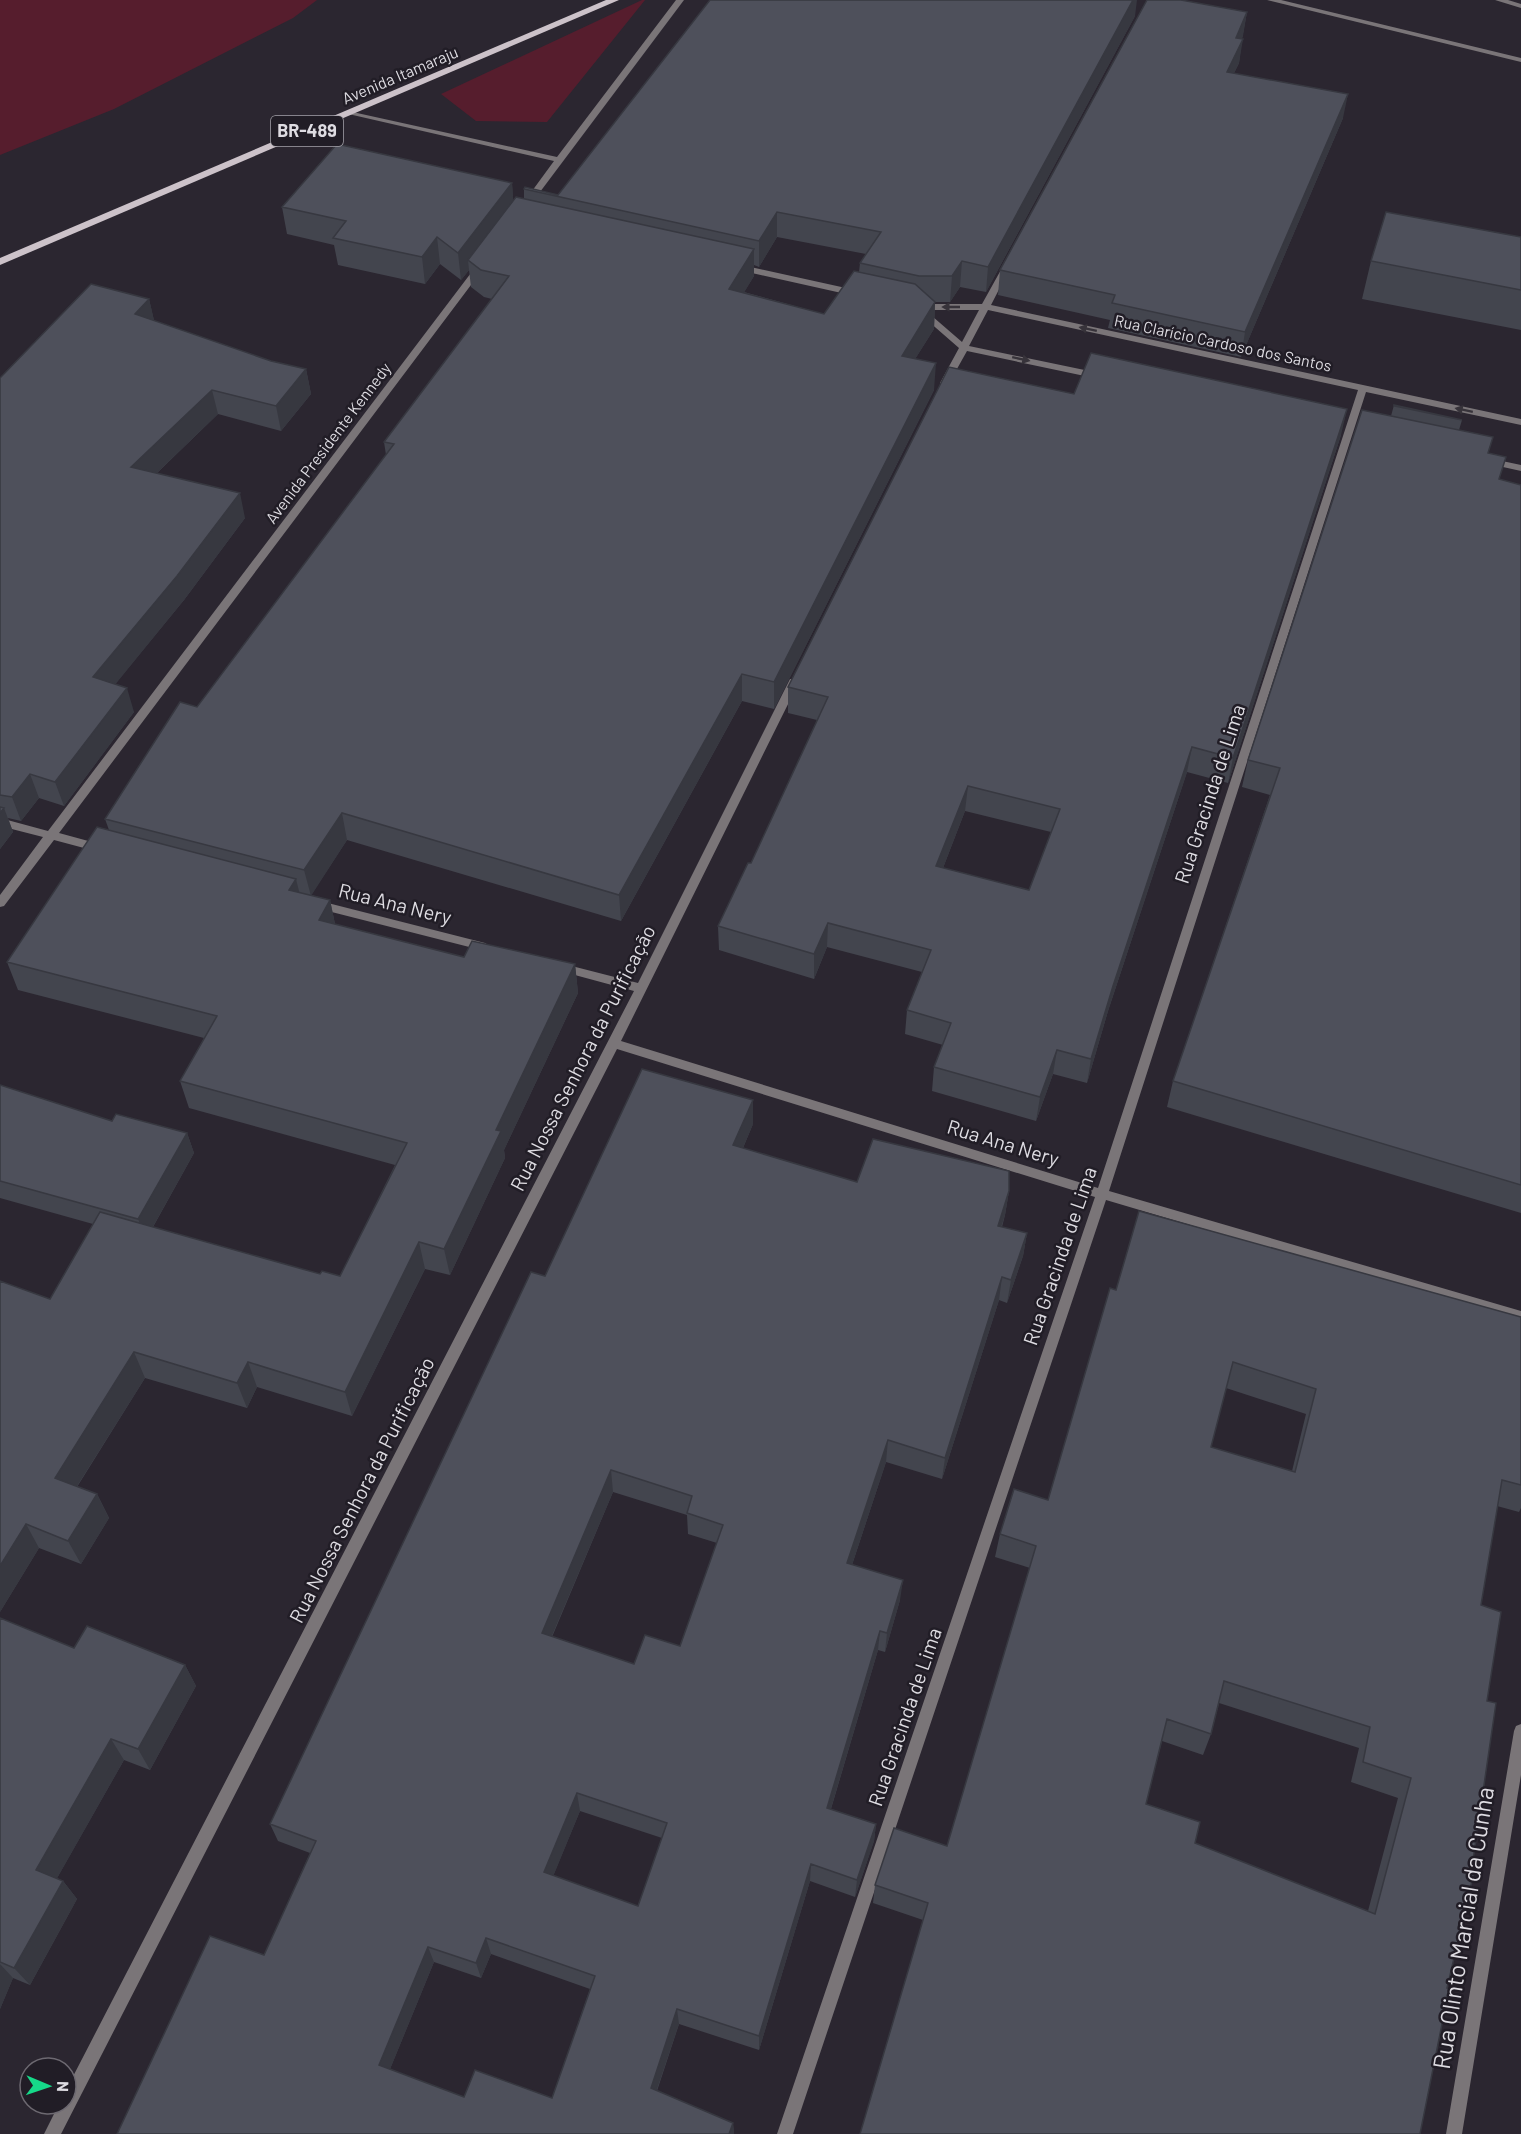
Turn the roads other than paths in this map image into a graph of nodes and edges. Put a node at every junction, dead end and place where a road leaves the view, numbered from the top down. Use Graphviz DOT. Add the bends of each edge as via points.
graph roads {
  1 [pos="614,0"];
  2 [pos="680,0"];
  3 [pos="1271,0"];
  4 [pos="1499,0"];
  5 [pos="1521,6"];
  6 [pos="1521,60"];
  7 [pos="348,113"];
  8 [pos="559,160"];
  9 [pos="524,208"];
  10 [pos="488,256"];
  11 [pos="1012,256"];
  12 [pos="0,262"];
  13 [pos="723,264"];
  14 [pos="860,294"];
  15 [pos="906,305"];
  16 [pos="917,307"];
  17 [pos="985,308"];
  18 [pos="963,347"];
  19 [pos="1115,380"];
  20 [pos="1363,388"];
  21 [pos="942,390"];
  22 [pos="1521,422"];
  23 [pos="1475,458"];
  24 [pos="1521,468"];
  25 [pos="802,667"];
  26 [pos="0,822"];
  27 [pos="50,835"];
  28 [pos="108,850"];
  29 [pos="305,901"];
  30 [pos="0,903"];
  31 [pos="501,952"];
  32 [pos="548,964"];
  33 [pos="640,987"];
  34 [pos="614,1043"];
  35 [pos="1101,1194"];
  36 [pos="1521,1317"];
  37 [pos="1521,1731"];
  38 [pos="52,2134"];
  39 [pos="785,2134"];
  40 [pos="1454,2134"];
  1 -- 7 [label="main road, Avenida Itamaraju / BR-489"];
  2 -- 8 [label="street"];
  3 -- 6 [label="street"];
  4 -- 5 [label="street"];
  7 -- 8 [label="street"];
  7 -- 12 [label="main road, Avenida Itamaraju / BR-489"];
  8 -- 9 [label="street"];
  10 -- 27 [label="street, Avenida Presidente Kennedy"];
  11 -- 17 [label="street"];
  13 -- 14 [label="street"];
  15 -- 16 [label="street, Rua Clarício Cardoso dos Santos"];
  17 -- 16 [label="street, Rua Clarício Cardoso dos Santos, one-way"];
  16 -- 18 [label="street"];
  17 -- 18 [label="street"];
  20 -- 17 [label="street, Rua Clarício Cardoso dos Santos, one-way"];
  18 -- 19 [label="street, one-way"];
  18 -- 21 [label="street"];
  22 -- 20 [label="street, Rua Clarício Cardoso dos Santos, one-way"];
  20 -- 35 [label="street, Rua Gracinda de Lima"];
  23 -- 24 [label="street"];
  25 -- 33 [label="street, Rua Nossa Senhora da Purificação"];
  26 -- 27 [label="street"];
  27 -- 28 [label="street"];
  27 -- 30 [label="street, Avenida Presidente Kennedy"];
  29 -- 31 [label="street, Rua Ana Nery"];
  32 -- 33 [label="street"];
  33 -- 34 [label="street, Rua Nossa Senhora da Purificação"];
  34 -- 35 [label="street, Rua Ana Nery"];
  34 -- 38 [label="street, Rua Nossa Senhora da Purificação"];
  35 -- 36 [label="street, Rua Ana Nery"];
  35 -- 39 [label="street, Rua Gracinda de Lima"];
  37 -- 40 [label="street, Rua Olinto Marcial da Cunha"];
}
